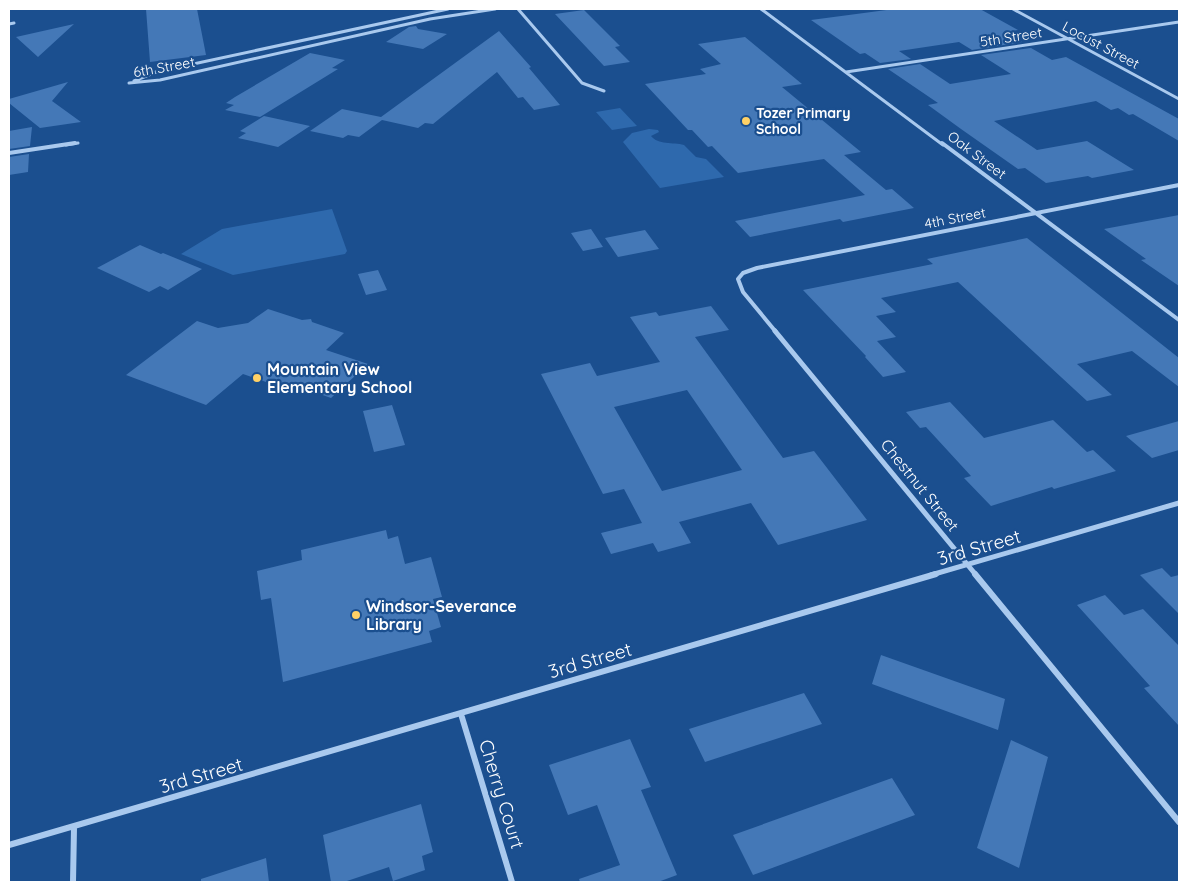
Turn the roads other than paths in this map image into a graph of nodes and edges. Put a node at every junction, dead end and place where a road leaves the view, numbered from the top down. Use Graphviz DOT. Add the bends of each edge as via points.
graph roads {
  1 [pos="448,9"];
  2 [pos="495,9"];
  3 [pos="518,9"];
  4 [pos="761,9"];
  5 [pos="1013,9"];
  6 [pos="1179,22"];
  7 [pos="14,23"];
  8 [pos="9,24"];
  9 [pos="1068,39"];
  10 [pos="846,72"];
  11 [pos="604,91"];
  12 [pos="1179,98"];
  13 [pos="78,143"];
  14 [pos="9,153"];
  15 [pos="1179,185"];
  16 [pos="1036,214"];
  17 [pos="738,279"];
  18 [pos="1179,320"];
  19 [pos="1179,503"];
  20 [pos="968,566"];
  21 [pos="461,714"];
  22 [pos="1179,822"];
  23 [pos="74,828"];
  24 [pos="9,845"];
  25 [pos="73,882"];
  26 [pos="512,882"];
  1 -- 2 [label="street, 6th Street" via="156,72 129,83 160,80 430,19"];
  3 -- 11 [label="street" via="582,83"];
  4 -- 10 [label="street, Oak Street"];
  5 -- 9 [label="street, Locust Street"];
  6 -- 9 [label="street, 5th Street"];
  7 -- 8 [label="street"];
  9 -- 10 [label="street, 5th Street"];
  9 -- 12 [label="street, Locust Street"];
  10 -- 16 [label="street, Oak Street"];
  13 -- 14 [label="street"];
  15 -- 16 [label="street, 4th Street"];
  16 -- 17 [label="street, 4th Street" via="757,268 743,273"];
  16 -- 18 [label="street, Oak Street"];
  17 -- 20 [label="street, Chestnut Street" via="743,292"];
  19 -- 20 [label="street, 3rd Street"];
  20 -- 21 [label="street, 3rd Street"];
  20 -- 22 [label="street, Chestnut Street"];
  21 -- 23 [label="street, 3rd Street"];
  21 -- 26 [label="street, Cherry Court"];
  23 -- 24 [label="street, 3rd Street"];
  23 -- 25 [label="street"];
}
